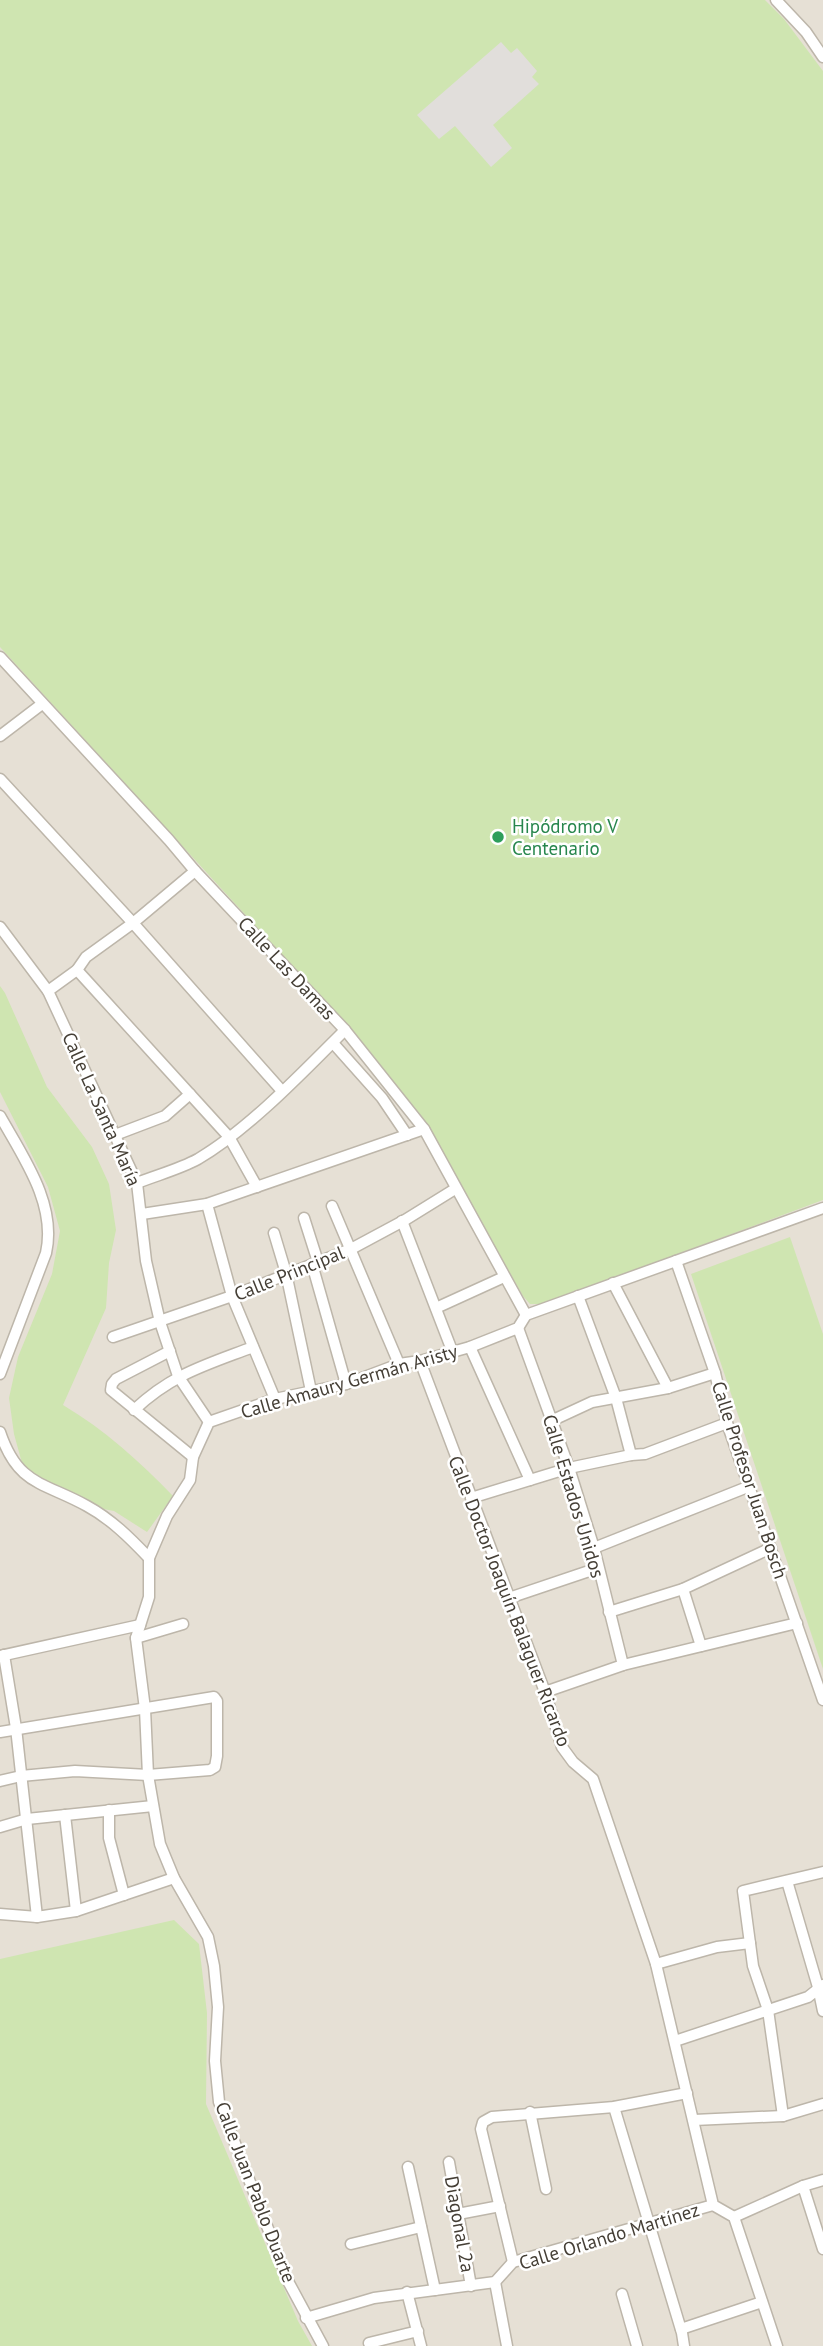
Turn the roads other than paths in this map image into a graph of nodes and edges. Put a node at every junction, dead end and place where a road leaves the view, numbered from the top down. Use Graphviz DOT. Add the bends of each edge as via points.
graph roads {
  1 [pos="776,0"];
  2 [pos="823,57"];
  3 [pos="0,657"];
  4 [pos="42,704"];
  5 [pos="0,736"];
  6 [pos="0,779"];
  7 [pos="195,871"];
  8 [pos="133,923"];
  9 [pos="0,927"];
  10 [pos="77,970"];
  11 [pos="48,991"];
  12 [pos="345,1030"];
  13 [pos="333,1043"];
  14 [pos="282,1091"];
  15 [pos="190,1094"];
  16 [pos="0,1116"];
  17 [pos="424,1129"];
  18 [pos="115,1135"];
  19 [pos="407,1135"];
  20 [pos="229,1137"];
  21 [pos="137,1182"];
  22 [pos="257,1187"];
  23 [pos="455,1189"];
  24 [pos="206,1204"];
  25 [pos="332,1206"];
  26 [pos="823,1208"];
  27 [pos="142,1214"];
  28 [pos="304,1218"];
  29 [pos="402,1221"];
  30 [pos="274,1233"];
  31 [pos="351,1249"];
  32 [pos="676,1261"];
  33 [pos="315,1263"];
  34 [pos="286,1273"];
  35 [pos="504,1277"];
  36 [pos="613,1283"];
  37 [pos="232,1296"];
  38 [pos="578,1296"];
  39 [pos="436,1308"];
  40 [pos="526,1315"];
  41 [pos="160,1322"];
  42 [pos="518,1328"];
  43 [pos="113,1337"];
  44 [pos="253,1347"];
  45 [pos="470,1347"];
  46 [pos="170,1351"];
  47 [pos="453,1353"];
  48 [pos="420,1361"];
  49 [pos="400,1364"];
  50 [pos="715,1373"];
  51 [pos="0,1374"];
  52 [pos="178,1376"];
  53 [pos="346,1384"];
  54 [pos="668,1388"];
  55 [pos="311,1391"];
  56 [pos="616,1398"];
  57 [pos="275,1399"];
  58 [pos="134,1410"];
  59 [pos="551,1421"];
  60 [pos="209,1422"];
  61 [pos="727,1423"];
  62 [pos="0,1432"];
  63 [pos="631,1455"];
  64 [pos="193,1457"];
  65 [pos="569,1468"];
  66 [pos="530,1480"];
  67 [pos="750,1486"];
  68 [pos="471,1498"];
  69 [pos="594,1548"];
  70 [pos="771,1548"];
  71 [pos="149,1558"];
  72 [pos="598,1568"];
  73 [pos="683,1590"];
  74 [pos="509,1598"];
  75 [pos="609,1612"];
  76 [pos="797,1623"];
  77 [pos="183,1624"];
  78 [pos="140,1625"];
  79 [pos="136,1638"];
  80 [pos="701,1646"];
  81 [pos="2,1655"];
  82 [pos="623,1665"];
  83 [pos="545,1692"];
  84 [pos="823,1700"];
  85 [pos="145,1709"];
  86 [pos="16,1728"];
  87 [pos="0,1732"];
  88 [pos="148,1775"];
  89 [pos="21,1776"];
  90 [pos="0,1781"];
  91 [pos="153,1806"];
  92 [pos="109,1810"];
  93 [pos="65,1815"];
  94 [pos="27,1819"];
  95 [pos="0,1827"];
  96 [pos="823,1872"];
  97 [pos="174,1878"];
  98 [pos="787,1881"];
  99 [pos="124,1895"];
  100 [pos="76,1911"];
  101 [pos="0,1914"];
  102 [pos="37,1917"];
  103 [pos="750,1943"];
  104 [pos="656,1964"];
  105 [pos="821,1986"];
  106 [pos="768,2010"];
  107 [pos="823,2011"];
  108 [pos="675,2041"];
  109 [pos="687,2094"];
  110 [pos="823,2104"];
  111 [pos="614,2107"];
  112 [pos="530,2112"];
  113 [pos="783,2116"];
  114 [pos="694,2120"];
  115 [pos="449,2162"];
  116 [pos="408,2167"];
  117 [pos="823,2180"];
  118 [pos="803,2186"];
  119 [pos="546,2189"];
  120 [pos="713,2205"];
  121 [pos="499,2206"];
  122 [pos="458,2214"];
  123 [pos="734,2217"];
  124 [pos="649,2224"];
  125 [pos="421,2228"];
  126 [pos="351,2244"];
  127 [pos="823,2249"];
  128 [pos="513,2262"];
  129 [pos="495,2283"];
  130 [pos="471,2286"];
  131 [pos="435,2290"];
  132 [pos="407,2292"];
  133 [pos="622,2294"];
  134 [pos="762,2302"];
  135 [pos="306,2318"];
  136 [pos="681,2329"];
  137 [pos="418,2331"];
  138 [pos="369,2343"];
  139 [pos="323,2346"];
  140 [pos="421,2346"];
  141 [pos="507,2346"];
  142 [pos="637,2346"];
  143 [pos="684,2346"];
  144 [pos="777,2346"];
  1 -- 2 [label="street"];
  3 -- 4 [label="street, Calle Las Damas"];
  4 -- 5 [label="street"];
  4 -- 7 [label="street, Calle Las Damas"];
  6 -- 8 [label="street"];
  7 -- 8 [label="street"];
  7 -- 12 [label="street, Calle Las Damas"];
  8 -- 10 [label="street" via="86,957"];
  8 -- 14 [label="street"];
  9 -- 11 [label="street, Calle La Santa María"];
  10 -- 11 [label="street"];
  10 -- 15 [label="street"];
  11 -- 18 [label="street, Calle La Santa María"];
  12 -- 13 [label="street"];
  12 -- 17 [label="street, Calle Las Damas"];
  13 -- 14 [label="street"];
  13 -- 19 [label="street" via="382,1098"];
  14 -- 20 [label="street"];
  15 -- 18 [label="street" via="165,1116"];
  15 -- 20 [label="street"];
  16 -- 51 [label="street" via="35,1178 48,1234 46,1253"];
  17 -- 19 [label="street"];
  17 -- 23 [label="street, Calle Las Damas"];
  18 -- 21 [label="street, Calle La Santa María"];
  19 -- 22 [label="street"];
  20 -- 21 [label="street" via="197,1160"];
  20 -- 22 [label="street"];
  21 -- 27 [label="street, Calle La Santa María"];
  22 -- 24 [label="street"];
  23 -- 29 [label="street, Calle Principal"];
  23 -- 35 [label="street, Calle Las Damas"];
  24 -- 27 [label="street"];
  24 -- 37 [label="street"];
  25 -- 31 [label="street"];
  26 -- 32 [label="street"];
  27 -- 41 [label="street, Calle La Santa María" via="146,1261"];
  28 -- 33 [label="street"];
  29 -- 31 [label="street, Calle Principal"];
  29 -- 39 [label="street"];
  30 -- 34 [label="street"];
  31 -- 33 [label="street, Calle Principal"];
  31 -- 49 [label="street"];
  32 -- 36 [label="street"];
  32 -- 50 [label="street, Calle Profesor Juan Bosch"];
  33 -- 34 [label="street, Calle Principal"];
  33 -- 53 [label="street"];
  34 -- 37 [label="street, Calle Principal"];
  34 -- 55 [label="street"];
  35 -- 39 [label="street"];
  35 -- 40 [label="street, Calle Las Damas"];
  36 -- 38 [label="street"];
  36 -- 54 [label="street"];
  37 -- 41 [label="street, Calle Principal"];
  37 -- 44 [label="street"];
  38 -- 40 [label="street"];
  38 -- 56 [label="street"];
  39 -- 47 [label="street"];
  40 -- 42 [label="street"];
  41 -- 43 [label="street, Calle Principal"];
  41 -- 46 [label="street, Calle La Santa María"];
  42 -- 45 [label="street, Calle Amaury Germán Aristy"];
  42 -- 59 [label="street, Calle Estados Unidos"];
  44 -- 52 [label="street"];
  44 -- 57 [label="street"];
  45 -- 47 [label="street, Calle Amaury Germán Aristy"];
  45 -- 66 [label="street"];
  46 -- 52 [label="street, Calle La Santa María"];
  46 -- 58 [label="street" via="112,1384 111,1390"];
  47 -- 48 [label="street, Calle Amaury Germán Aristy"];
  48 -- 49 [label="street, Calle Amaury Germán Aristy"];
  48 -- 68 [label="street, Calle Doctor Joaquín Balaguer Ricardo"];
  49 -- 53 [label="street, Calle Amaury Germán Aristy"];
  50 -- 54 [label="street"];
  50 -- 61 [label="street, Calle Profesor Juan Bosch"];
  52 -- 58 [label="street"];
  52 -- 60 [label="street, Calle La Santa María"];
  53 -- 55 [label="street, Calle Amaury Germán Aristy"];
  54 -- 56 [label="street"];
  55 -- 57 [label="street, Calle Amaury Germán Aristy"];
  56 -- 59 [label="street" via="592,1402"];
  56 -- 63 [label="street"];
  57 -- 60 [label="street, Calle Amaury Germán Aristy"];
  58 -- 64 [label="street"];
  59 -- 65 [label="street, Calle Estados Unidos"];
  60 -- 64 [label="street"];
  61 -- 63 [label="street" via="646,1454"];
  61 -- 67 [label="street, Calle Profesor Juan Bosch"];
  62 -- 71 [label="street" via="8,1454 34,1482 102,1516"];
  63 -- 65 [label="street"];
  64 -- 71 [label="street" via="190,1480 167,1516"];
  65 -- 66 [label="street"];
  65 -- 69 [label="street, Calle Estados Unidos"];
  66 -- 68 [label="street"];
  67 -- 69 [label="street"];
  67 -- 70 [label="street, Calle Profesor Juan Bosch"];
  68 -- 74 [label="street, Calle Doctor Joaquín Balaguer Ricardo"];
  69 -- 72 [label="street, Calle Estados Unidos"];
  70 -- 73 [label="street"];
  70 -- 76 [label="street, Calle Profesor Juan Bosch"];
  71 -- 78 [label="street" via="149,1597"];
  72 -- 74 [label="street"];
  72 -- 75 [label="street, Calle Estados Unidos"];
  73 -- 75 [label="street"];
  73 -- 80 [label="street"];
  74 -- 83 [label="street, Calle Doctor Joaquín Balaguer Ricardo"];
  75 -- 82 [label="street, Calle Estados Unidos"];
  76 -- 80 [label="street"];
  76 -- 84 [label="street, Calle Profesor Juan Bosch"];
  77 -- 79 [label="street"];
  78 -- 79 [label="street, Calle Juan Pablo Duarte"];
  78 -- 81 [label="street"];
  79 -- 85 [label="street, Calle Juan Pablo Duarte"];
  80 -- 82 [label="street"];
  81 -- 86 [label="street"];
  82 -- 83 [label="street"];
  83 -- 104 [label="street, Calle Doctor Joaquín Balaguer Ricardo" via="562,1747 593,1779"];
  85 -- 86 [label="street"];
  85 -- 88 [label="street, Calle Juan Pablo Duarte"];
  85 -- 88 [label="street" via="214,1697 217,1701 215,1767"];
  86 -- 87 [label="street"];
  86 -- 89 [label="street"];
  88 -- 89 [label="street" via="75,1771"];
  88 -- 91 [label="street, Calle Juan Pablo Duarte"];
  89 -- 90 [label="street"];
  89 -- 94 [label="street"];
  91 -- 92 [label="street"];
  91 -- 97 [label="street, Calle Juan Pablo Duarte" via="160,1844"];
  92 -- 93 [label="street"];
  92 -- 99 [label="street" via="109,1838"];
  93 -- 94 [label="street"];
  93 -- 100 [label="street"];
  94 -- 95 [label="street"];
  94 -- 102 [label="street"];
  96 -- 98 [label="street"];
  97 -- 99 [label="street"];
  97 -- 135 [label="street, Calle Juan Pablo Duarte" via="208,1937 214,1966 219,2102"];
  98 -- 103 [label="street" via="743,1891"];
  98 -- 105 [label="street"];
  99 -- 100 [label="street"];
  100 -- 102 [label="street"];
  101 -- 102 [label="street"];
  103 -- 104 [label="street" via="716,1947"];
  103 -- 106 [label="street"];
  104 -- 108 [label="street, Calle Doctor Joaquín Balaguer Ricardo"];
  105 -- 106 [label="street" via="808,1997"];
  105 -- 107 [label="street"];
  106 -- 108 [label="street"];
  106 -- 113 [label="street"];
  108 -- 109 [label="street, Calle Doctor Joaquín Balaguer Ricardo"];
  109 -- 111 [label="street"];
  109 -- 114 [label="street, Calle Doctor Joaquín Balaguer Ricardo"];
  110 -- 113 [label="street"];
  111 -- 112 [label="street"];
  111 -- 124 [label="street"];
  112 -- 119 [label="street"];
  112 -- 121 [label="street" via="492,2116 483,2122"];
  113 -- 114 [label="street"];
  114 -- 120 [label="street, Calle Doctor Joaquín Balaguer Ricardo"];
  115 -- 122 [label="street, Diagonal 2a"];
  116 -- 125 [label="street"];
  117 -- 118 [label="street"];
  118 -- 123 [label="street"];
  118 -- 127 [label="street"];
  120 -- 123 [label="street"];
  120 -- 124 [label="street, Calle Orlando Martínez"];
  121 -- 122 [label="street"];
  121 -- 128 [label="street"];
  122 -- 130 [label="street, Diagonal 2a"];
  123 -- 134 [label="street"];
  124 -- 128 [label="street, Calle Orlando Martínez"];
  124 -- 136 [label="street"];
  125 -- 126 [label="street"];
  125 -- 131 [label="street"];
  128 -- 129 [label="street, Calle Orlando Martínez"];
  129 -- 130 [label="street, Calle Orlando Martínez"];
  129 -- 141 [label="street"];
  130 -- 131 [label="street, Calle Orlando Martínez"];
  131 -- 132 [label="street, Calle Orlando Martínez"];
  132 -- 135 [label="street, Calle Orlando Martínez"];
  132 -- 137 [label="street"];
  133 -- 142 [label="street"];
  134 -- 136 [label="street"];
  134 -- 144 [label="street"];
  135 -- 139 [label="street, Calle Juan Pablo Duarte"];
  136 -- 143 [label="street"];
  137 -- 138 [label="street"];
  137 -- 140 [label="street"];
}
